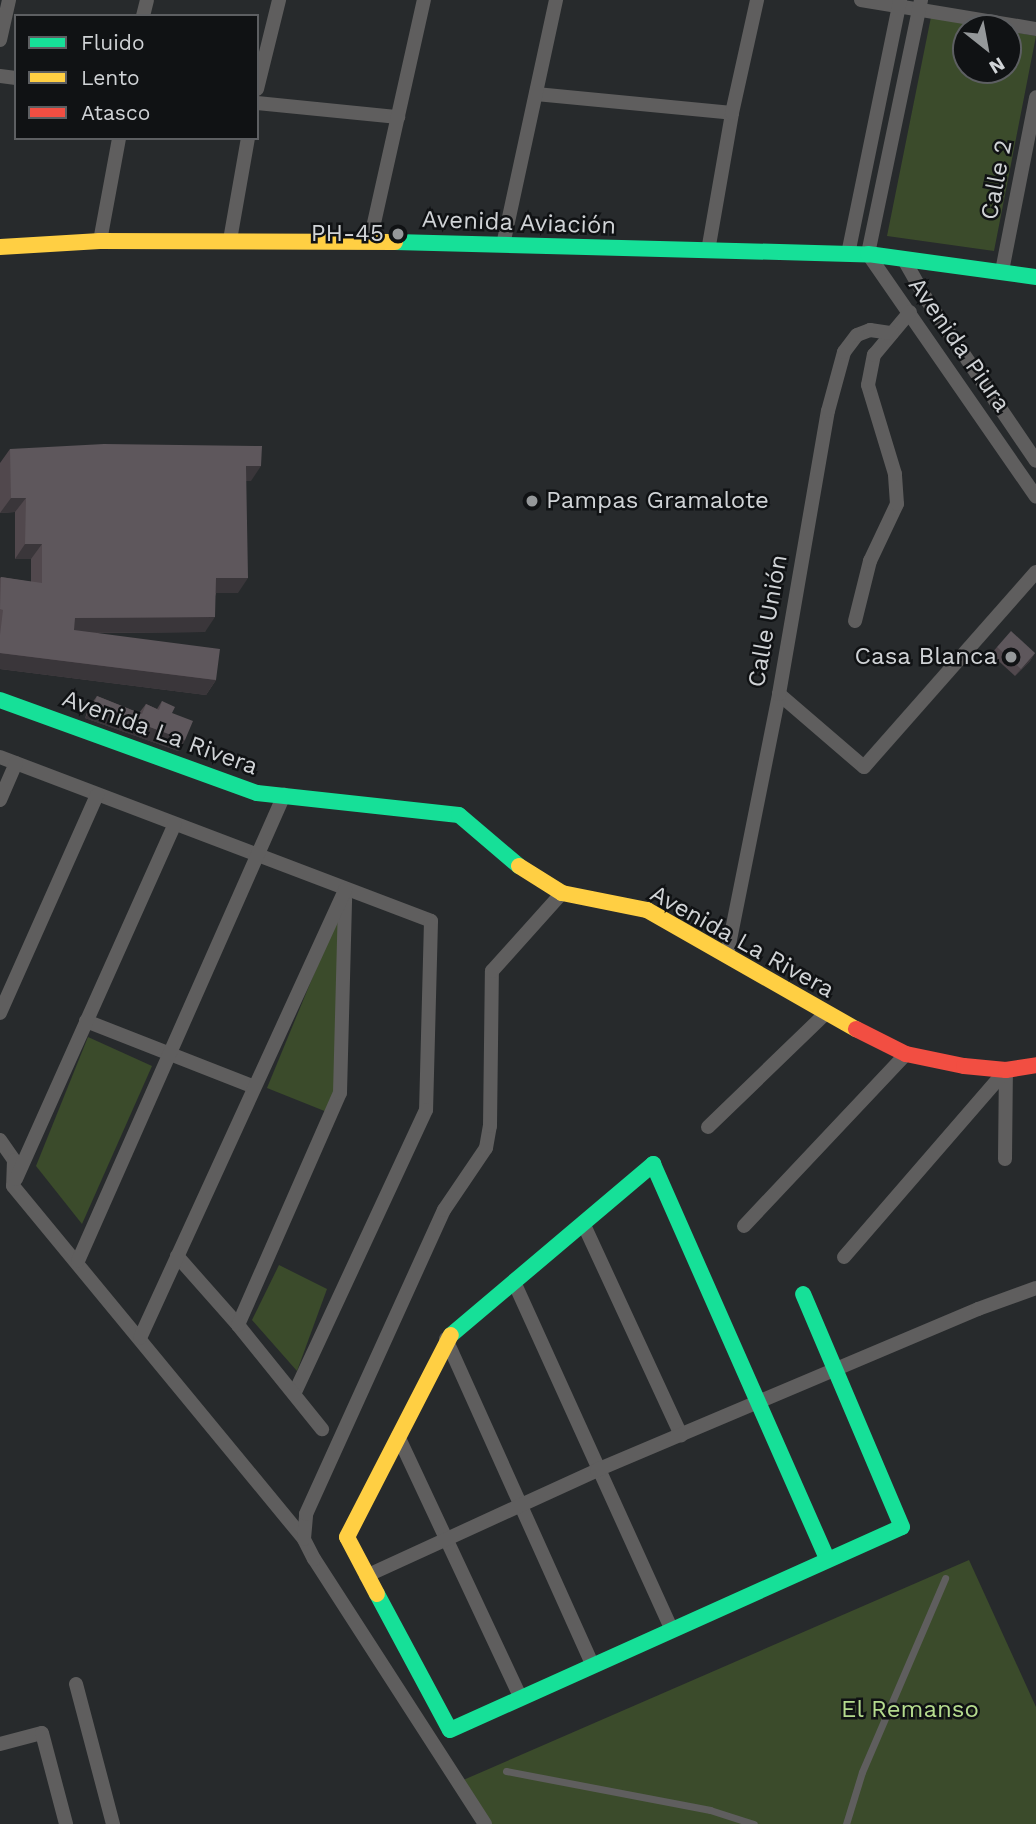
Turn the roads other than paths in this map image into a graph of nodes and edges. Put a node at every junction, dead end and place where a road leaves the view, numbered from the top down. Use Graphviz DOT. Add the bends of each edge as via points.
graph roads {
  1 [pos="9,0"];
  2 [pos="279,0"];
  3 [pos="424,0"];
  4 [pos="556,0"];
  5 [pos="757,0"];
  6 [pos="861,0"];
  7 [pos="900,3"];
  8 [pos="920,5"];
  9 [pos="1036,29"];
  10 [pos="0,40"];
  11 [pos="259,81"];
  12 [pos="536,94"];
  13 [pos="1036,97"];
  14 [pos="259,103"];
  15 [pos="732,113"];
  16 [pos="398,117"];
  17 [pos="120,140"];
  18 [pos="248,140"];
  19 [pos="230,240"];
  20 [pos="100,241"];
  21 [pos="370,241"];
  22 [pos="503,245"];
  23 [pos="0,247"];
  24 [pos="708,251"];
  25 [pos="848,254"];
  26 [pos="867,254"];
  27 [pos="903,258"];
  28 [pos="1002,271"];
  29 [pos="1036,277"];
  30 [pos="910,312"];
  31 [pos="892,333"];
  32 [pos="1036,461"];
  33 [pos="1036,497"];
  34 [pos="1036,572"];
  35 [pos="855,621"];
  36 [pos="779,694"];
  37 [pos="0,700"];
  38 [pos="0,757"];
  39 [pos="16,763"];
  40 [pos="97,795"];
  41 [pos="284,795"];
  42 [pos="0,800"];
  43 [pos="174,825"];
  44 [pos="258,858"];
  45 [pos="345,890"];
  46 [pos="562,893"];
  47 [pos="727,955"];
  48 [pos="0,1013"];
  49 [pos="825,1014"];
  50 [pos="86,1021"];
  51 [pos="169,1053"];
  52 [pos="906,1054"];
  53 [pos="1036,1065"];
  54 [pos="1006,1070"];
  55 [pos="254,1087"];
  56 [pos="708,1127"];
  57 [pos="0,1140"];
  58 [pos="1005,1159"];
  59 [pos="13,1186"];
  60 [pos="583,1223"];
  61 [pos="744,1226"];
  62 [pos="177,1256"];
  63 [pos="844,1257"];
  64 [pos="78,1261"];
  65 [pos="513,1282"];
  66 [pos="1036,1288"];
  67 [pos="803,1294"];
  68 [pos="238,1325"];
  69 [pos="140,1338"];
  70 [pos="446,1339"];
  71 [pos="834,1368"];
  72 [pos="294,1394"];
  73 [pos="760,1400"];
  74 [pos="321,1429"];
  75 [pos="681,1434"];
  76 [pos="398,1436"];
  77 [pos="597,1470"];
  78 [pos="519,1505"];
  79 [pos="446,1538"];
  80 [pos="304,1539"];
  81 [pos="827,1559"];
  82 [pos="366,1576"];
  83 [pos="945,1578"];
  84 [pos="672,1629"];
  85 [pos="592,1664"];
  86 [pos="76,1684"];
  87 [pos="520,1697"];
  88 [pos="0,1744"];
  89 [pos="506,1771"];
  90 [pos="66,1824"];
  91 [pos="113,1824"];
  92 [pos="485,1824"];
  93 [pos="754,1824"];
  94 [pos="846,1824"];
  1 -- 10 [label="street"];
  2 -- 11 [label="street"];
  3 -- 16 [label="street"];
  4 -- 12 [label="street"];
  5 -- 15 [label="street"];
  6 -- 7 [label="street"];
  7 -- 8 [label="street"];
  7 -- 25 [label="street"];
  8 -- 9 [label="street"];
  8 -- 26 [label="street"];
  12 -- 15 [label="street"];
  12 -- 22 [label="street"];
  13 -- 28 [label="street, Calle 2"];
  14 -- 16 [label="street"];
  15 -- 24 [label="street"];
  16 -- 21 [label="street"];
  17 -- 20 [label="street"];
  18 -- 19 [label="street"];
  19 -- 20 [label="street, Avenida Aviación"];
  19 -- 21 [label="street, Avenida Aviación"];
  20 -- 23 [label="street, Avenida Aviación"];
  21 -- 22 [label="street, Avenida Aviación"];
  22 -- 24 [label="street, Avenida Aviación"];
  24 -- 25 [label="street, Avenida Aviación"];
  25 -- 26 [label="street, Avenida Aviación"];
  26 -- 27 [label="street, Avenida Aviación"];
  26 -- 30 [label="street, Avenida Piura"];
  27 -- 28 [label="street, Avenida Aviación"];
  27 -- 32 [label="street, Avenida Piura"];
  28 -- 29 [label="street, Avenida Aviación"];
  30 -- 31 [label="street"];
  30 -- 33 [label="street, Avenida Piura"];
  31 -- 35 [label="street" via="874,355 868,385 895,474 897,504 870,561"];
  31 -- 36 [label="street, Calle Unión" via="870,330 857,335 844,352 828,411"];
  34 -- 36 [label="street" via="864,767"];
  36 -- 47 [label="street, Calle Unión"];
  37 -- 41 [label="street, Avenida La Rivera" via="257,793"];
  38 -- 39 [label="street"];
  39 -- 40 [label="street"];
  39 -- 42 [label="street"];
  40 -- 43 [label="street"];
  40 -- 48 [label="street"];
  41 -- 44 [label="street"];
  41 -- 46 [label="street, Avenida La Rivera" via="459,815 515,864"];
  43 -- 44 [label="street"];
  43 -- 50 [label="street"];
  44 -- 45 [label="street"];
  44 -- 51 [label="street"];
  45 -- 55 [label="street"];
  45 -- 68 [label="street" via="340,1093"];
  45 -- 72 [label="street" via="431,921 426,1110"];
  46 -- 47 [label="street, Avenida La Rivera" via="647,910"];
  46 -- 80 [label="street" via="492,971 486,1149 444,1210 306,1514"];
  47 -- 49 [label="street, Avenida La Rivera"];
  49 -- 52 [label="street, Avenida La Rivera"];
  49 -- 56 [label="street"];
  50 -- 51 [label="street"];
  50 -- 59 [label="street"];
  51 -- 55 [label="street"];
  51 -- 64 [label="street"];
  52 -- 54 [label="street, Avenida La Rivera"];
  52 -- 61 [label="street"];
  53 -- 54 [label="street, Avenida La Rivera"];
  54 -- 58 [label="street"];
  54 -- 63 [label="street"];
  55 -- 62 [label="street"];
  57 -- 59 [label="street" via="14,1160"];
  59 -- 64 [label="street"];
  60 -- 65 [label="street"];
  60 -- 73 [label="street" via="653,1164"];
  60 -- 75 [label="street"];
  62 -- 68 [label="street"];
  62 -- 69 [label="street"];
  64 -- 69 [label="street"];
  65 -- 70 [label="street"];
  65 -- 77 [label="street"];
  66 -- 71 [label="street"];
  67 -- 71 [label="street"];
  68 -- 72 [label="street"];
  69 -- 80 [label="street"];
  70 -- 76 [label="street"];
  70 -- 78 [label="street"];
  71 -- 73 [label="street"];
  71 -- 81 [label="street" via="902,1527"];
  72 -- 74 [label="street"];
  73 -- 75 [label="street"];
  73 -- 81 [label="street"];
  75 -- 77 [label="street"];
  76 -- 79 [label="street"];
  76 -- 82 [label="street" via="347,1537"];
  77 -- 78 [label="street"];
  77 -- 84 [label="street"];
  78 -- 79 [label="street"];
  78 -- 85 [label="street"];
  79 -- 82 [label="street"];
  79 -- 87 [label="street"];
  80 -- 92 [label="street"];
  81 -- 84 [label="street"];
  82 -- 87 [label="street" via="450,1730"];
  83 -- 94 [label="lane" via="862,1772"];
  84 -- 85 [label="street"];
  85 -- 87 [label="street"];
  86 -- 91 [label="street"];
  88 -- 90 [label="street" via="42,1733"];
  89 -- 93 [label="lane" via="710,1810"];
}
